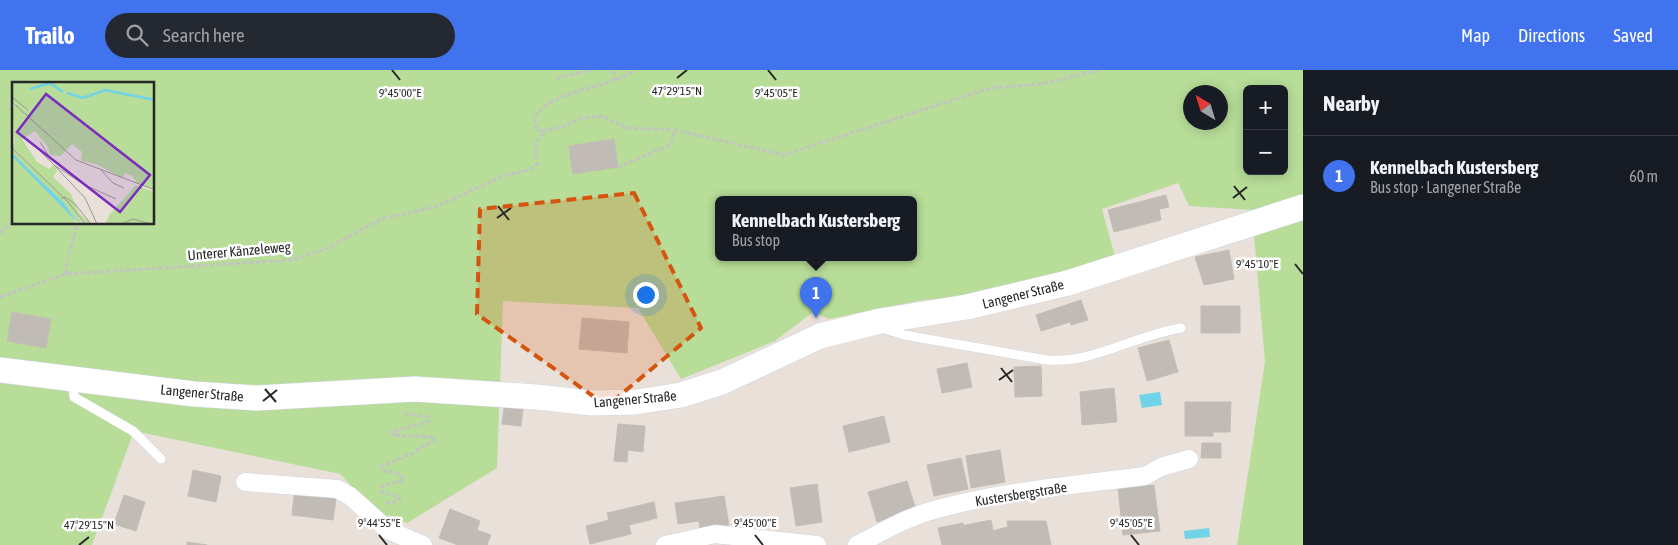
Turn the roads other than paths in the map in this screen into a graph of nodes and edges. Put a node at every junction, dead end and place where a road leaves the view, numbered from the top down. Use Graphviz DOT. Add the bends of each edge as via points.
graph roads {
  1 [pos="1303,207"];
  2 [pos="880,322"];
  3 [pos="1181,328"];
  4 [pos="0,370"];
  5 [pos="73,379"];
  6 [pos="161,459"];
  7 [pos="1189,459"];
  8 [pos="245,482"];
  9 [pos="423,545"];
  10 [pos="665,545"];
  11 [pos="817,545"];
  12 [pos="857,545"];
  1 -- 2 [label="main road, Langener Straße" via="1068,283 967,307"];
  2 -- 3 [label="lane" via="885,330 904,335 1066,361 1095,356 1143,336"];
  2 -- 5 [label="main road, Langener Straße" via="820,336 722,382 681,395 636,402 591,403 415,389 257,398"];
  4 -- 5 [label="main road, Langener Straße"];
  5 -- 6 [label="lane" via="74,397 133,431"];
  7 -- 12 [label="street, Kustersbergstraße" via="1161,467 1145,476 932,510"];
  8 -- 9 [label="street" via="337,489 350,496 388,530"];
  10 -- 11 [label="street" via="715,534"];
}
